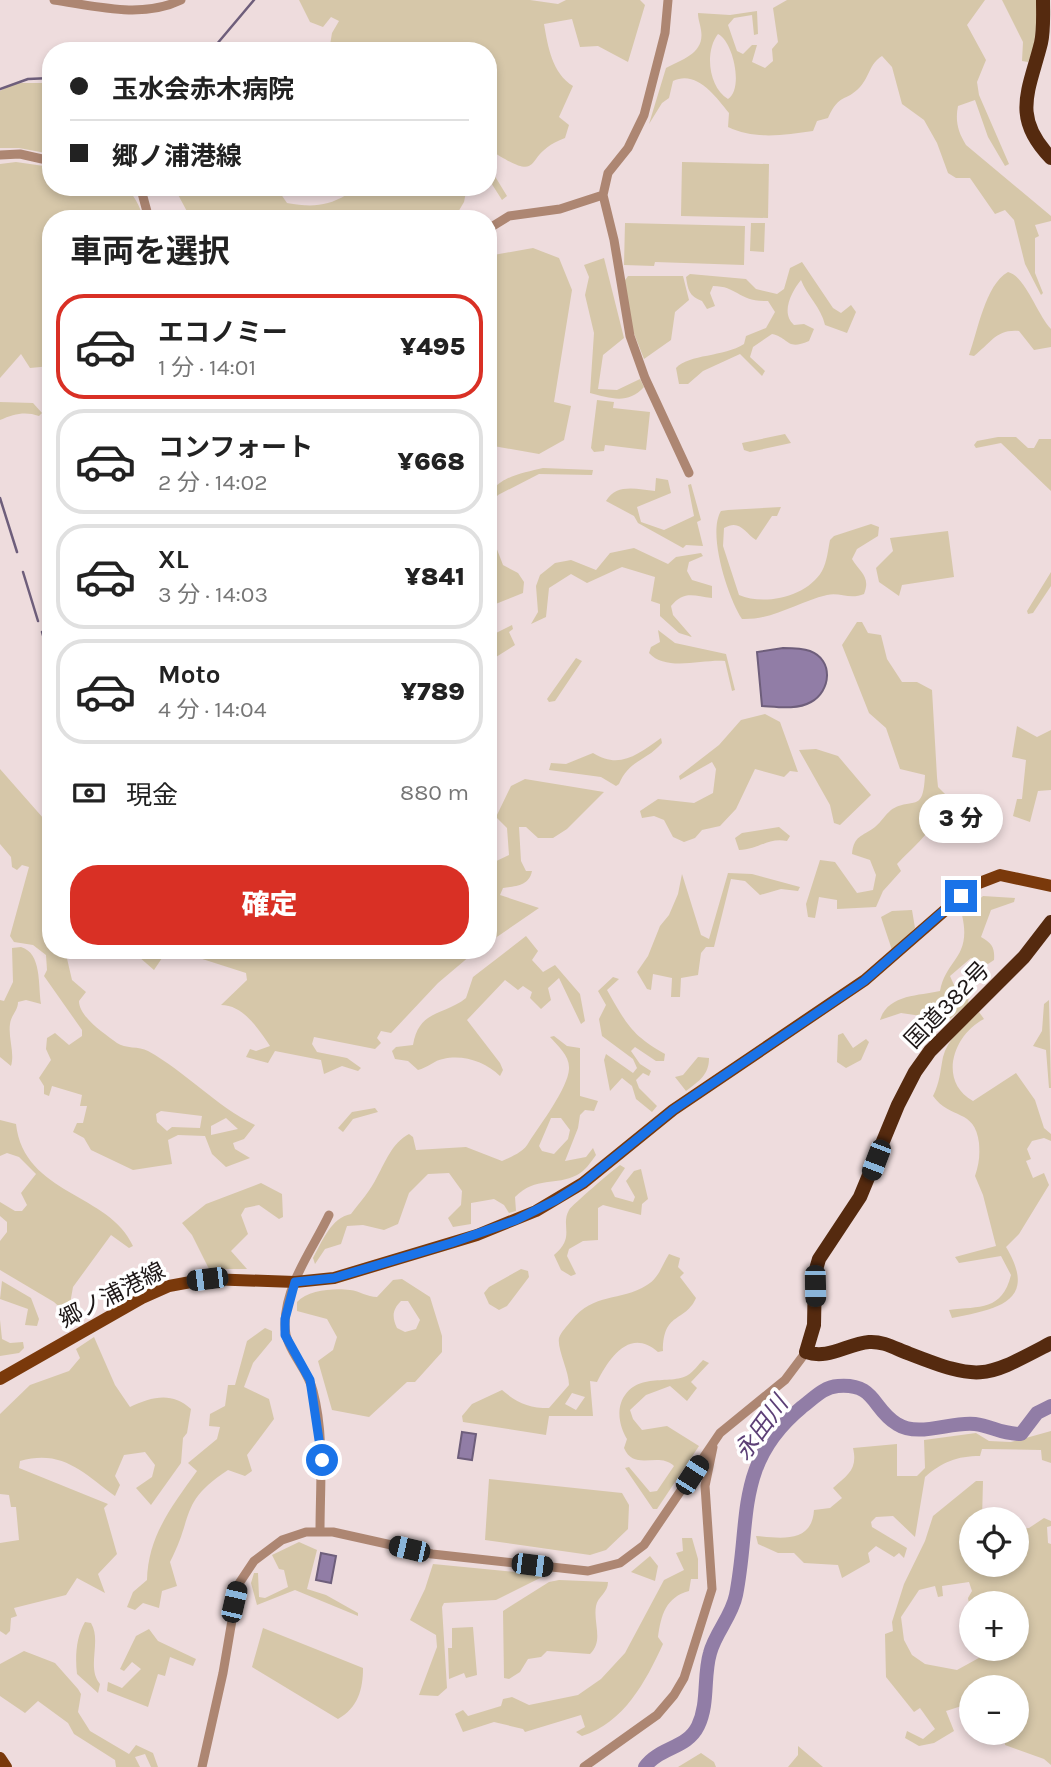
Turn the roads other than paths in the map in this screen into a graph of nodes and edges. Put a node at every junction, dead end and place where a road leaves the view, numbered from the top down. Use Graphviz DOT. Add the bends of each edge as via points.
graph roads {
  1 [pos="54,0"];
  2 [pos="181,0"];
  3 [pos="668,0"];
  4 [pos="1043,0"];
  5 [pos="0,155"];
  6 [pos="1051,158"];
  7 [pos="42,159"];
  8 [pos="603,195"];
  9 [pos="497,223"];
  10 [pos="689,473"];
  11 [pos="1051,886"];
  12 [pos="1051,922"];
  13 [pos="329,1214"];
  14 [pos="295,1282"];
  15 [pos="1051,1343"];
  16 [pos="806,1352"];
  17 [pos="0,1379"];
  18 [pos="715,1439"];
  19 [pos="320,1531"];
  20 [pos="0,1758"];
  21 [pos="6,1767"];
  22 [pos="202,1767"];
  23 [pos="584,1767"];
  1 -- 2 [label="street" via="136,10"];
  3 -- 8 [label="street" via="665,33 645,115 608,173"];
  4 -- 6 [label="highway" via="1041,41 1025,114 1032,134"];
  5 -- 7 [label="street"];
  8 -- 9 [label="street" via="560,209 509,216"];
  8 -- 10 [label="street" via="630,336"];
  11 -- 14 [label="main road, 郷ノ浦港線" via="1011,875 974,885 864,981 673,1110 583,1183 536,1211 477,1235 334,1278"];
  12 -- 16 [label="highway, 国道382号" via="1024,957 930,1051 915,1072 863,1191 819,1259 814,1325"];
  13 -- 14 [label="street"];
  14 -- 17 [label="main road, 郷ノ浦港線" via="207,1279 169,1286"];
  14 -- 19 [label="street" via="285,1335 310,1380 315,1401 322,1460"];
  15 -- 16 [label="highway" via="1002,1368 972,1374 879,1343 826,1354"];
  16 -- 18 [label="street" via="785,1380"];
  18 -- 19 [label="street" via="644,1545 606,1569 432,1554"];
  18 -- 23 [label="street" via="705,1486 712,1589 684,1678 657,1715"];
  19 -- 22 [label="street" via="271,1545 240,1580"];
  20 -- 21 [label="main road"];
}
